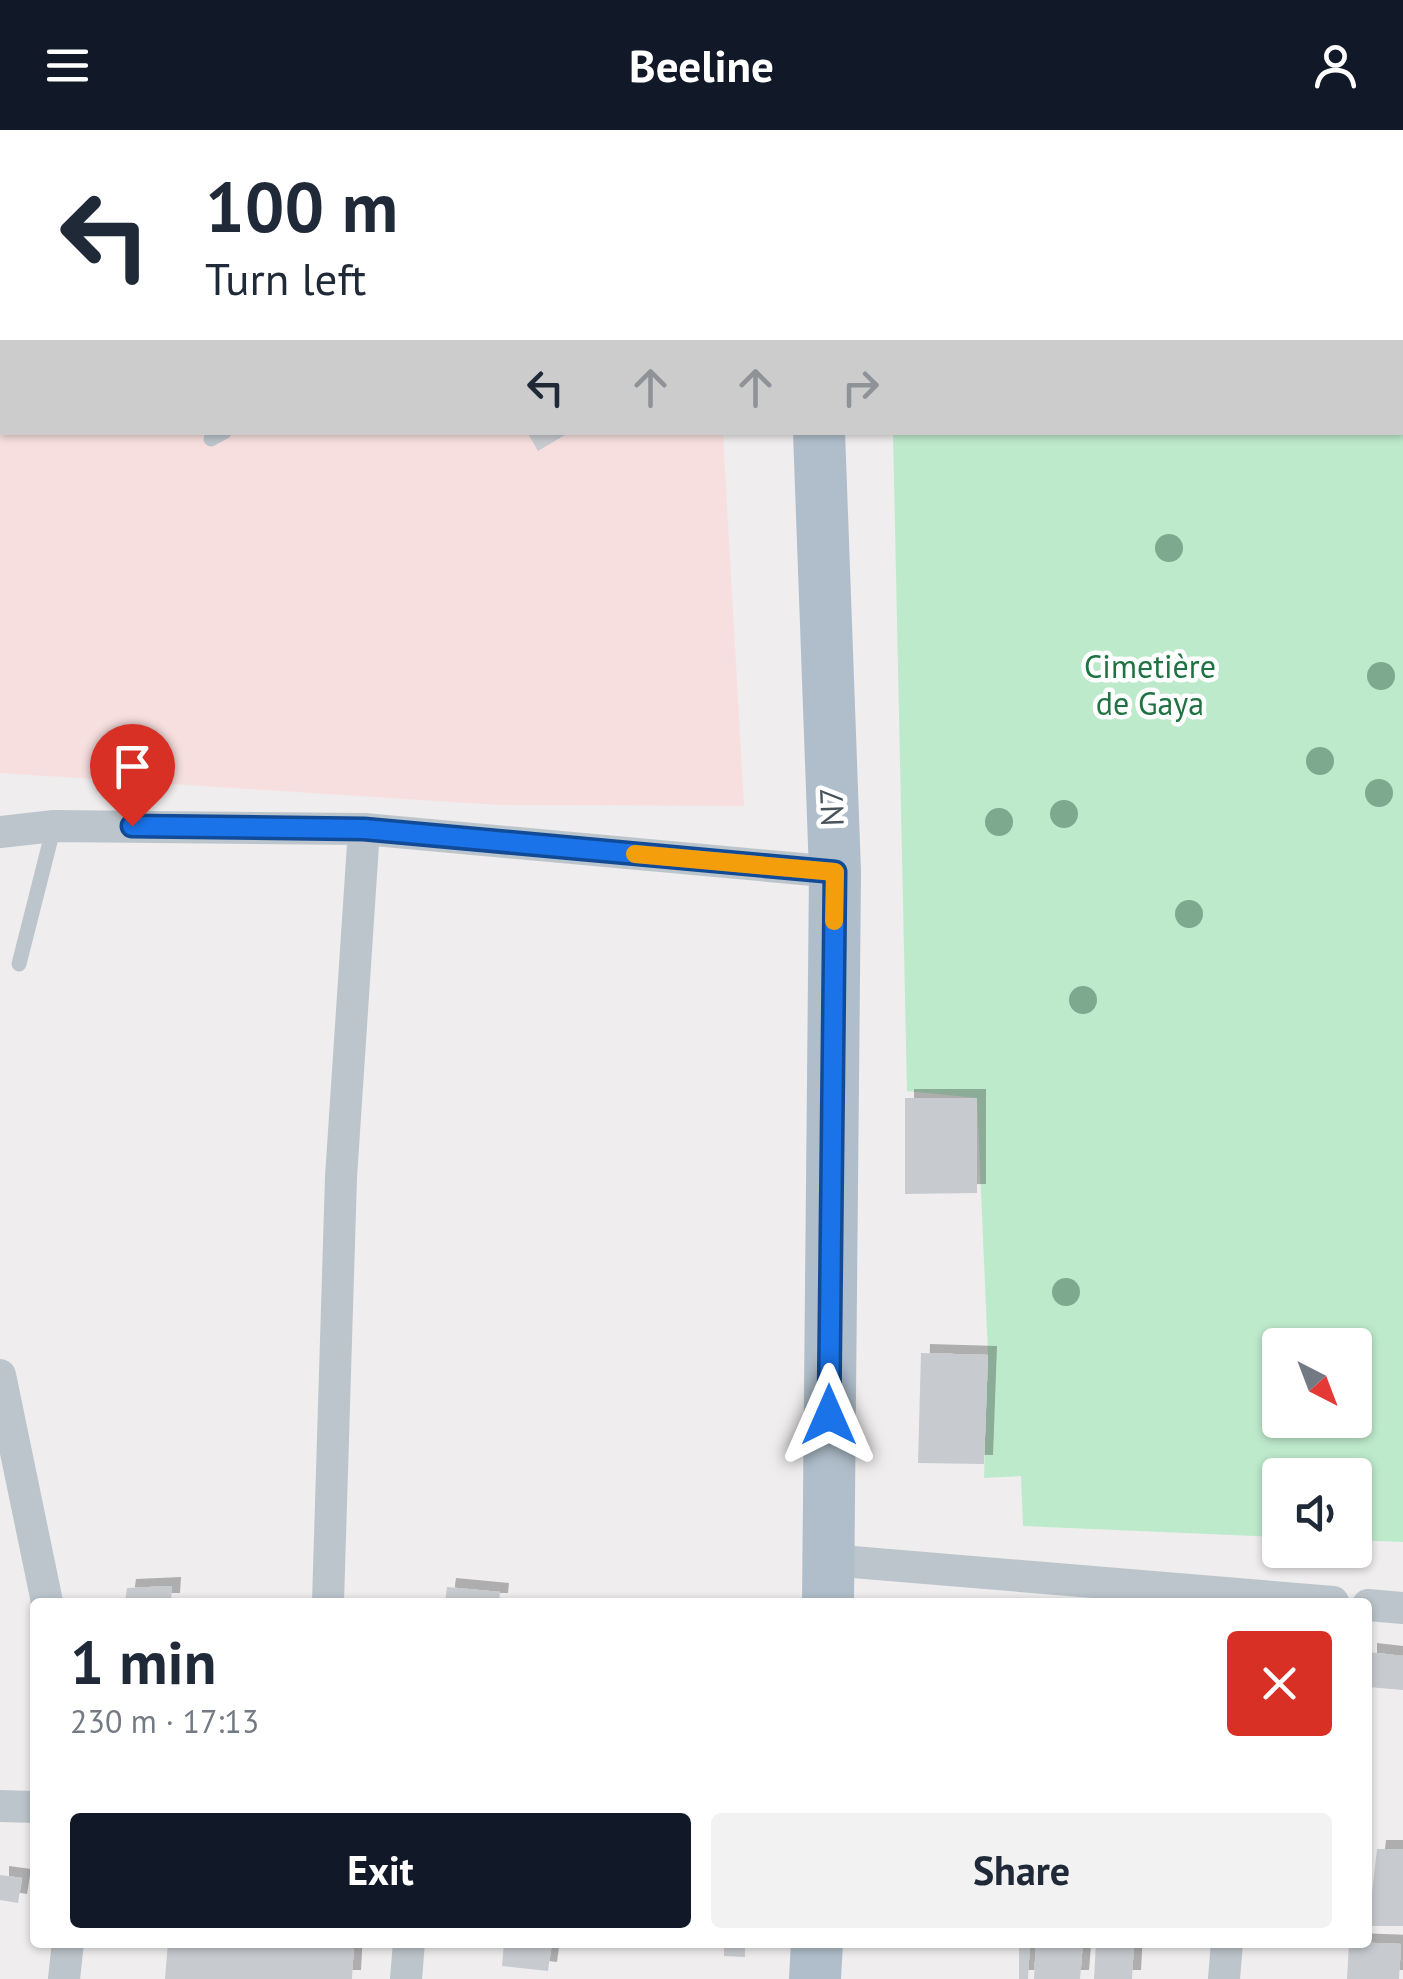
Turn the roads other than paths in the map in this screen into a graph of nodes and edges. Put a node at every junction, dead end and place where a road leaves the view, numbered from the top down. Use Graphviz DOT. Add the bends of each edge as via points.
graph roads {
  1 [pos="818,435"];
  2 [pos="54,826"];
  3 [pos="364,829"];
  4 [pos="0,832"];
  5 [pos="835,872"];
  6 [pos="20,964"];
  7 [pos="0,1375"];
  8 [pos="828,1581"];
  9 [pos="46,1598"];
  10 [pos="328,1598"];
  11 [pos="1231,1598"];
  12 [pos="1372,1605"];
  13 [pos="1403,1608"];
  14 [pos="0,1806"];
  15 [pos="30,1807"];
  16 [pos="67,1948"];
  17 [pos="409,1948"];
  18 [pos="817,1948"];
  19 [pos="1228,1948"];
  20 [pos="64,1979"];
  21 [pos="406,1979"];
  22 [pos="816,1979"];
  23 [pos="1226,1979"];
  1 -- 5 [label="main road, N7"];
  2 -- 3 [label="street"];
  2 -- 4 [label="street"];
  2 -- 6 [label="lane"];
  3 -- 5 [label="street"];
  3 -- 10 [label="street" via="341,1177"];
  5 -- 8 [label="main road, N7"];
  7 -- 9 [label="street"];
  8 -- 11 [label="street"];
  12 -- 13 [label="street"];
  14 -- 15 [label="street"];
  16 -- 20 [label="street"];
  17 -- 21 [label="street"];
  18 -- 22 [label="main road"];
  19 -- 23 [label="street"];
}
